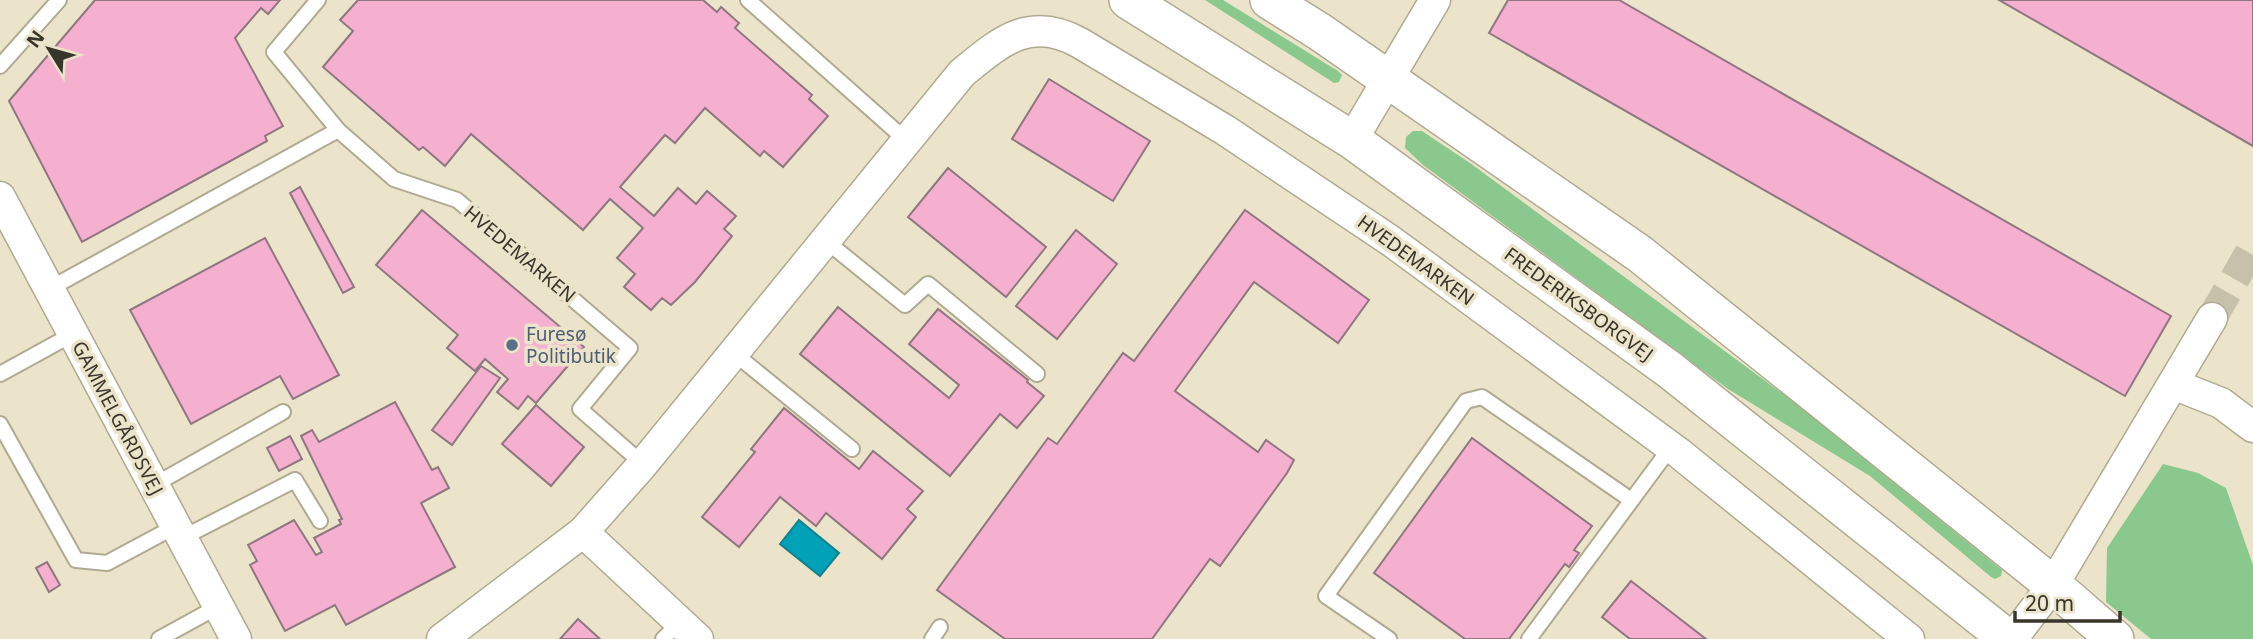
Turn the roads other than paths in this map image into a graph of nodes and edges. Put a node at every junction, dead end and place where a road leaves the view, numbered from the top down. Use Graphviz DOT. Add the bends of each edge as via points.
graph roads {
  1 [pos="59,0"];
  2 [pos="318,0"];
  3 [pos="748,0"];
  4 [pos="1128,0"];
  5 [pos="1269,0"];
  6 [pos="1435,0"];
  7 [pos="0,66"];
  8 [pos="1388,80"];
  9 [pos="338,130"];
  10 [pos="1352,140"];
  11 [pos="906,141"];
  12 [pos="0,197"];
  13 [pos="826,241"];
  14 [pos="49,289"];
  15 [pos="2212,318"];
  16 [pos="73,334"];
  17 [pos="735,354"];
  18 [pos="0,374"];
  19 [pos="1037,374"];
  20 [pos="2173,384"];
  21 [pos="283,412"];
  22 [pos="0,424"];
  23 [pos="2253,426"];
  24 [pos="1671,447"];
  25 [pos="852,449"];
  26 [pos="643,464"];
  27 [pos="154,485"];
  28 [pos="1631,500"];
  29 [pos="320,521"];
  30 [pos="179,532"];
  31 [pos="583,532"];
  32 [pos="2053,585"];
  33 [pos="219,606"];
  34 [pos="680,633"];
  35 [pos="159,639"];
  36 [pos="236,639"];
  37 [pos="442,639"];
  38 [pos="1389,639"];
  39 [pos="1529,639"];
  40 [pos="1909,639"];
  41 [pos="2010,639"];
  42 [pos="2115,639"];
  1 -- 7 [label="lane"];
  2 -- 9 [label="lane, HVEDEMARKEN" via="274,52"];
  3 -- 11 [label="lane"];
  4 -- 10 [label="street, FREDERIKSBORGVEJ"];
  5 -- 8 [label="street"];
  6 -- 8 [label="street"];
  8 -- 10 [label="street"];
  8 -- 32 [label="street" via="1640,254"];
  9 -- 14 [label="lane"];
  9 -- 26 [label="lane, HVEDEMARKEN" via="394,179 457,200 629,348 580,409"];
  10 -- 41 [label="street, FREDERIKSBORGVEJ" via="1670,370"];
  11 -- 13 [label="street, HVEDEMARKEN"];
  11 -- 24 [label="street, HVEDEMARKEN" via="962,73 997,44 1016,34 1062,33 1225,130 1391,241"];
  12 -- 14 [label="street, GAMMELGÅRDSVEJ"];
  13 -- 17 [label="street, HVEDEMARKEN"];
  13 -- 19 [label="lane" via="905,305 928,284"];
  14 -- 16 [label="street, GAMMELGÅRDSVEJ"];
  15 -- 20 [label="street"];
  16 -- 18 [label="lane"];
  16 -- 27 [label="street, GAMMELGÅRDSVEJ"];
  17 -- 25 [label="lane"];
  17 -- 26 [label="street, HVEDEMARKEN"];
  20 -- 23 [label="street" via="2221,403"];
  20 -- 32 [label="street"];
  21 -- 27 [label="lane"];
  22 -- 30 [label="lane" via="76,560 107,563"];
  24 -- 28 [label="lane"];
  24 -- 40 [label="street, HVEDEMARKEN"];
  26 -- 31 [label="street, HVEDEMARKEN"];
  27 -- 30 [label="street, GAMMELGÅRDSVEJ"];
  28 -- 38 [label="lane" via="1482,397 1466,401 1326,596"];
  28 -- 39 [label="lane"];
  29 -- 30 [label="lane" via="295,480"];
  30 -- 33 [label="street, GAMMELGÅRDSVEJ"];
  31 -- 34 [label="street"];
  31 -- 37 [label="street, HVEDEMARKEN"];
  32 -- 41 [label="street"];
  32 -- 42 [label="street"];
  33 -- 35 [label="lane"];
  33 -- 36 [label="street, GAMMELGÅRDSVEJ"];
}
